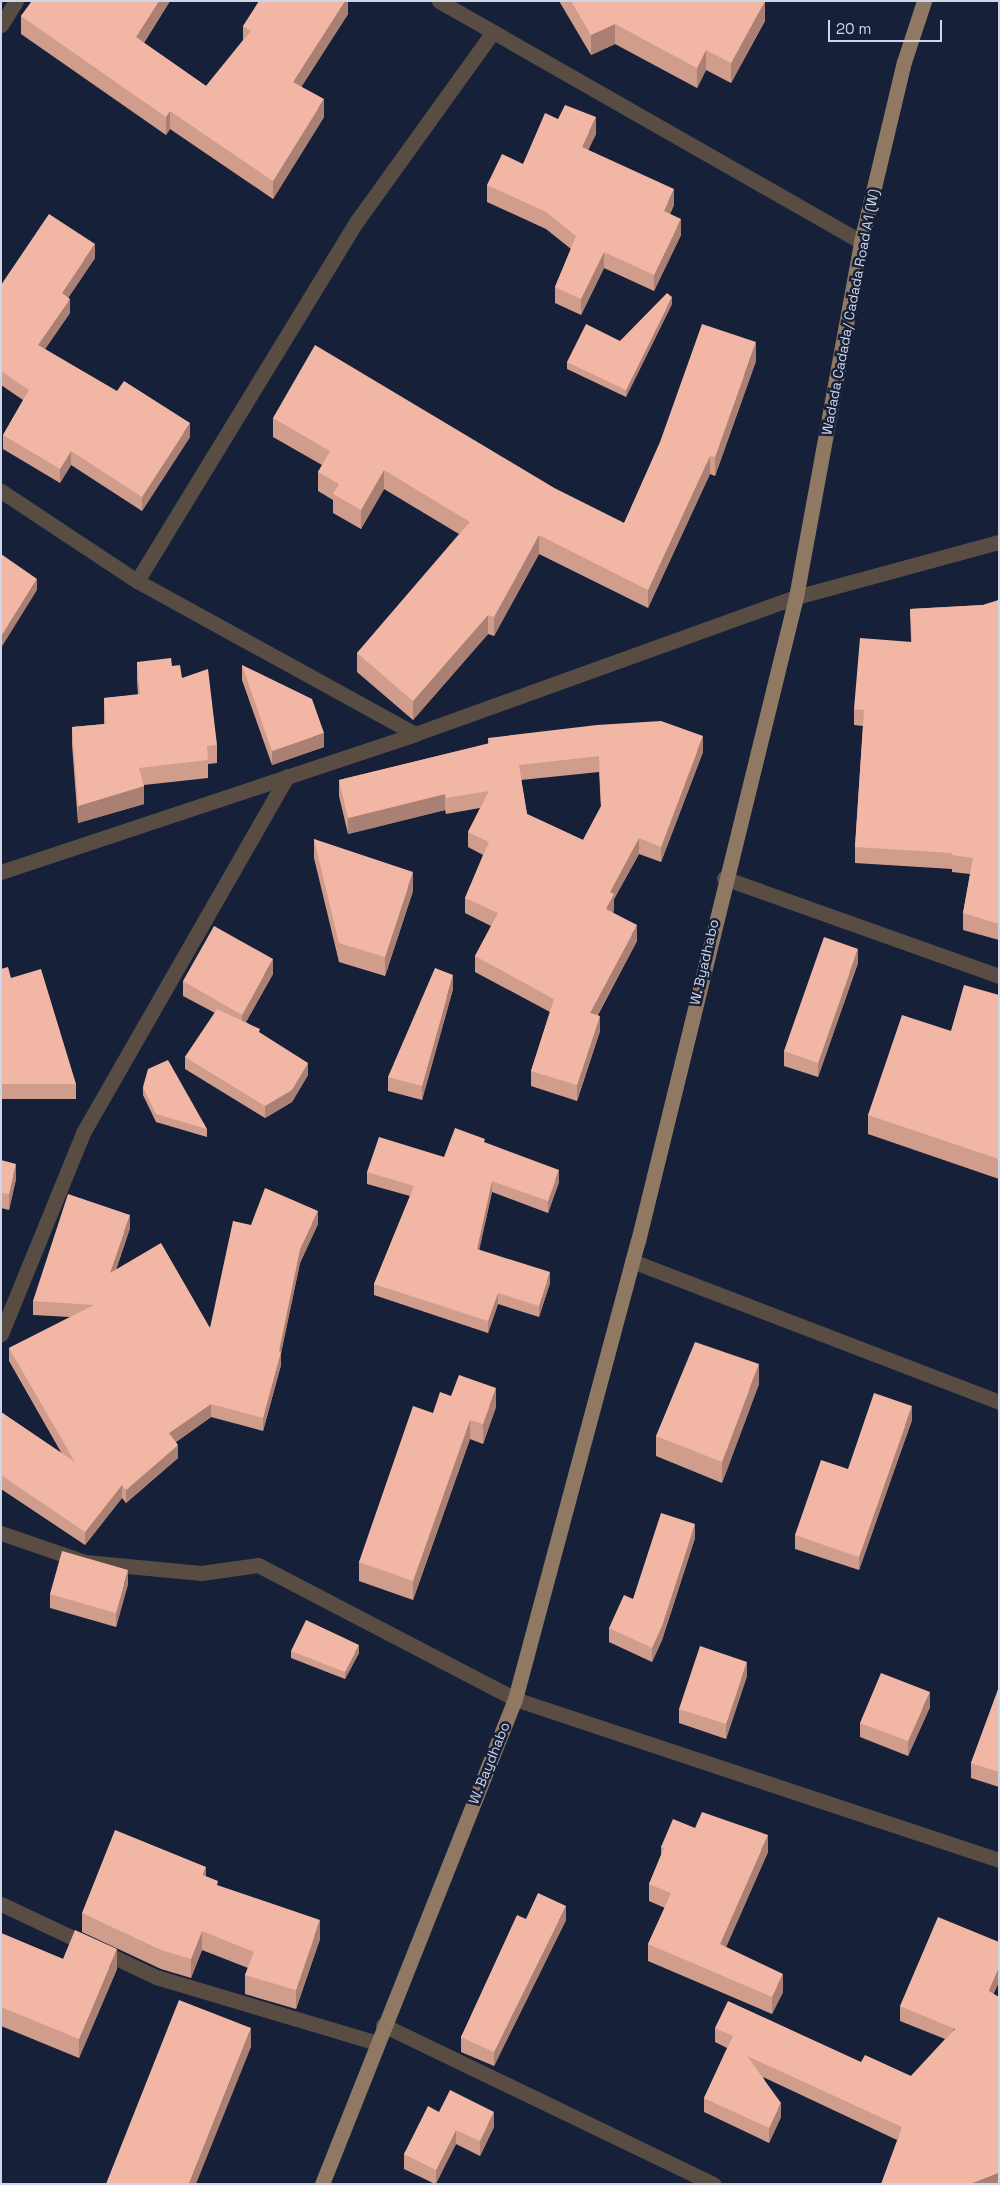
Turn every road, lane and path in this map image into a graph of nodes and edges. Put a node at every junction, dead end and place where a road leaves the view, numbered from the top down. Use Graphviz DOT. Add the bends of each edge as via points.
graph roads {
  1 [pos="16,1"];
  2 [pos="439,1"];
  3 [pos="924,1"];
  4 [pos="1,25"];
  5 [pos="492,32"];
  6 [pos="861,242"];
  7 [pos="1,491"];
  8 [pos="999,542"];
  9 [pos="137,581"];
  10 [pos="796,597"];
  11 [pos="415,734"];
  12 [pos="288,776"];
  13 [pos="1,872"];
  14 [pos="724,878"];
  15 [pos="999,976"];
  16 [pos="632,1261"];
  17 [pos="614,1327"];
  18 [pos="1,1334"];
  19 [pos="999,1402"];
  20 [pos="1,1533"];
  21 [pos="515,1699"];
  22 [pos="999,1860"];
  23 [pos="1,1904"];
  24 [pos="383,2024"];
  25 [pos="377,2044"];
  26 [pos="322,2184"];
  27 [pos="714,2184"];
  1 -- 4 [label="street"];
  2 -- 5 [label="street"];
  3 -- 6 [label="main road, Wadada Cadada/ Cadada Road A1 (W)" via="904,62"];
  5 -- 6 [label="street"];
  5 -- 9 [label="street" via="357,221"];
  6 -- 10 [label="main road, Wadada Cadada/ Cadada Road A1 (W)"];
  7 -- 9 [label="street"];
  8 -- 10 [label="street"];
  9 -- 11 [label="street"];
  10 -- 11 [label="street"];
  10 -- 14 [label="main road, W. Byadhabo"];
  11 -- 12 [label="street"];
  12 -- 13 [label="street"];
  12 -- 18 [label="street" via="84,1131"];
  14 -- 15 [label="street"];
  14 -- 16 [label="main road, W. Byadhabo"];
  16 -- 17 [label="main road, W. Byadhabo"];
  16 -- 19 [label="street"];
  17 -- 21 [label="main road, W. Baydhabo"];
  20 -- 21 [label="street" via="85,1562 201,1573 258,1565"];
  21 -- 22 [label="street"];
  21 -- 24 [label="main road, W. Baydhabo"];
  23 -- 25 [label="street" via="156,1977"];
  24 -- 25 [label="main road, W. Baydhabo"];
  24 -- 27 [label="street"];
  25 -- 26 [label="main road, W. Baydhabo"];
}
